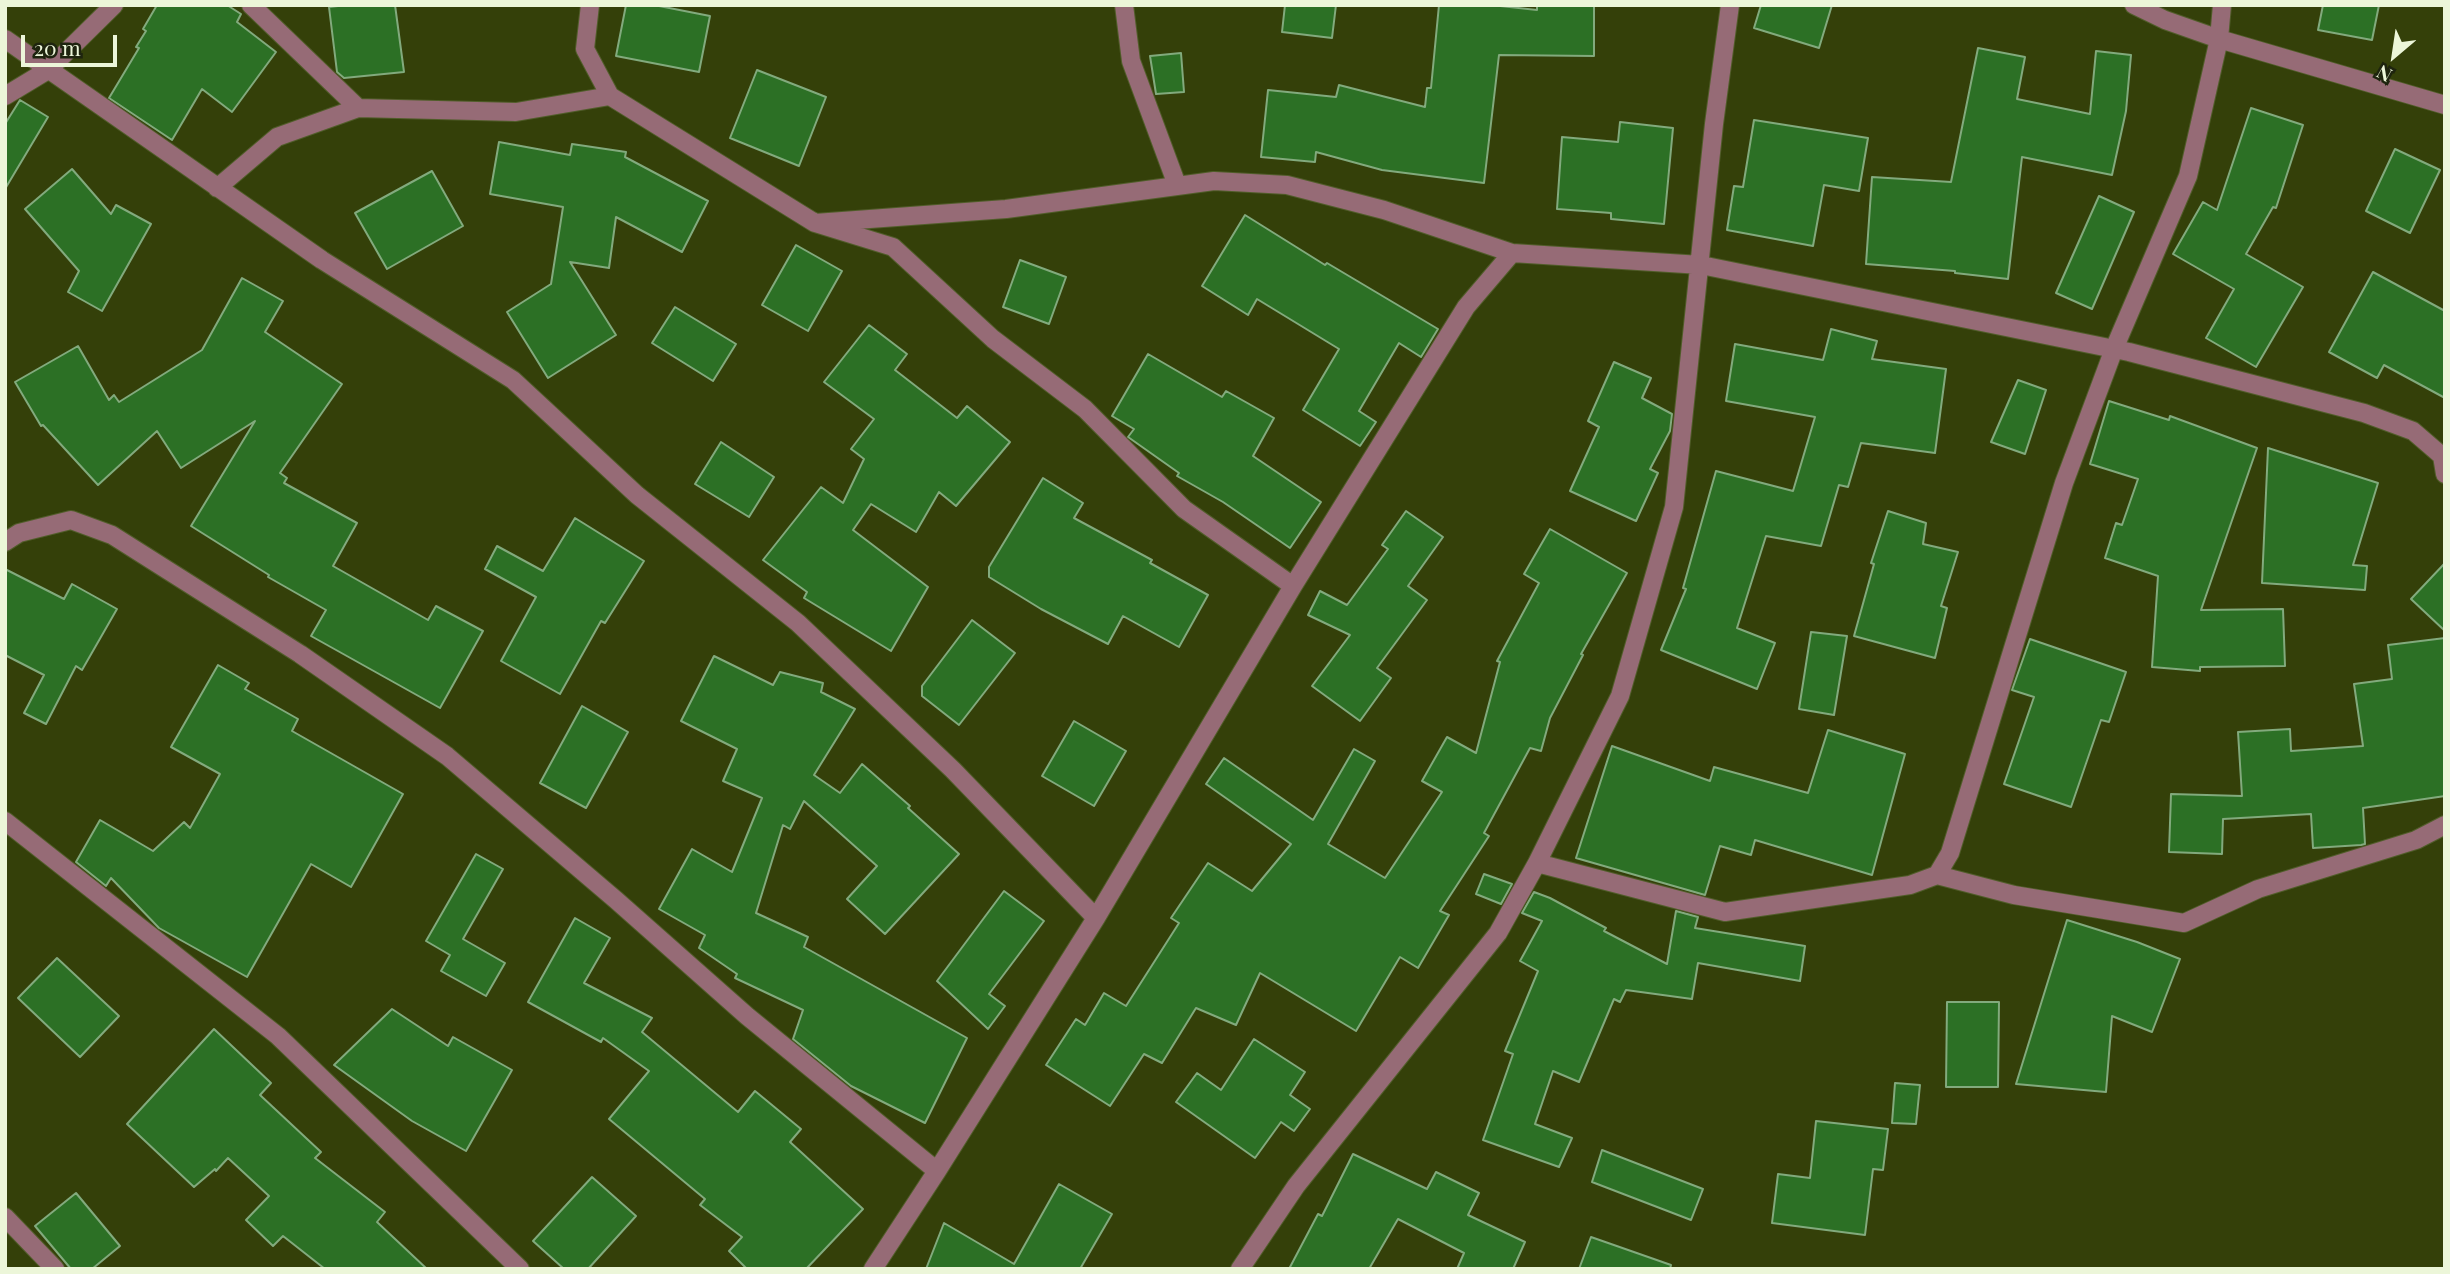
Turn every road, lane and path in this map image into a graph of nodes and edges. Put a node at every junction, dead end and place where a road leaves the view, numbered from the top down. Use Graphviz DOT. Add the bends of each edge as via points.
graph roads {
  1 [pos="114,5"];
  2 [pos="251,5"];
  3 [pos="590,5"];
  4 [pos="1124,5"];
  5 [pos="1730,5"];
  6 [pos="2134,5"];
  7 [pos="2222,5"];
  8 [pos="5,39"];
  9 [pos="2219,39"];
  10 [pos="48,70"];
  11 [pos="5,96"];
  12 [pos="610,96"];
  13 [pos="2445,105"];
  14 [pos="358,108"];
  15 [pos="1177,185"];
  16 [pos="217,188"];
  17 [pos="815,223"];
  18 [pos="1512,253"];
  19 [pos="1701,265"];
  20 [pos="2114,349"];
  21 [pos="2445,474"];
  22 [pos="5,542"];
  23 [pos="1293,586"];
  24 [pos="5,821"];
  25 [pos="2445,825"];
  26 [pos="1537,863"];
  27 [pos="1937,875"];
  28 [pos="1096,918"];
  29 [pos="937,1171"];
  30 [pos="5,1217"];
  31 [pos="55,1269"];
  32 [pos="520,1269"];
  33 [pos="873,1269"];
  34 [pos="1240,1269"];
  1 -- 10 [label="street"];
  2 -- 14 [label="street"];
  3 -- 12 [label="street" via="585,49"];
  4 -- 15 [label="street" via="1132,61"];
  5 -- 19 [label="street"];
  6 -- 9 [label="street"];
  7 -- 9 [label="street"];
  8 -- 10 [label="street"];
  9 -- 13 [label="street"];
  9 -- 20 [label="street" via="2188,176"];
  10 -- 11 [label="street"];
  10 -- 16 [label="street"];
  12 -- 14 [label="street" via="516,112"];
  12 -- 17 [label="street"];
  14 -- 16 [label="street" via="277,137"];
  15 -- 17 [label="street" via="1006,209"];
  15 -- 18 [label="street" via="1214,181 1287,186 1384,210"];
  16 -- 28 [label="street" via="513,380 637,495 799,623 953,770"];
  17 -- 23 [label="street" via="893,247 993,339 1085,410 1184,509"];
  18 -- 19 [label="street"];
  18 -- 23 [label="street" via="1466,307"];
  19 -- 20 [label="street"];
  19 -- 26 [label="street" via="1675,507 1620,696"];
  20 -- 21 [label="street" via="2364,413 2413,431 2442,456"];
  20 -- 27 [label="street" via="2064,483 1950,853"];
  22 -- 29 [label="street" via="19,533 71,520 112,535 300,654 447,756 747,1016"];
  23 -- 28 [label="street"];
  24 -- 32 [label="street" via="278,1036"];
  25 -- 27 [label="street" via="2416,840 2258,888 2184,923 2014,895"];
  26 -- 27 [label="street" via="1726,912 1910,885"];
  26 -- 34 [label="street" via="1498,933 1296,1186"];
  28 -- 29 [label="street"];
  29 -- 33 [label="street"];
  30 -- 31 [label="street"];
}
